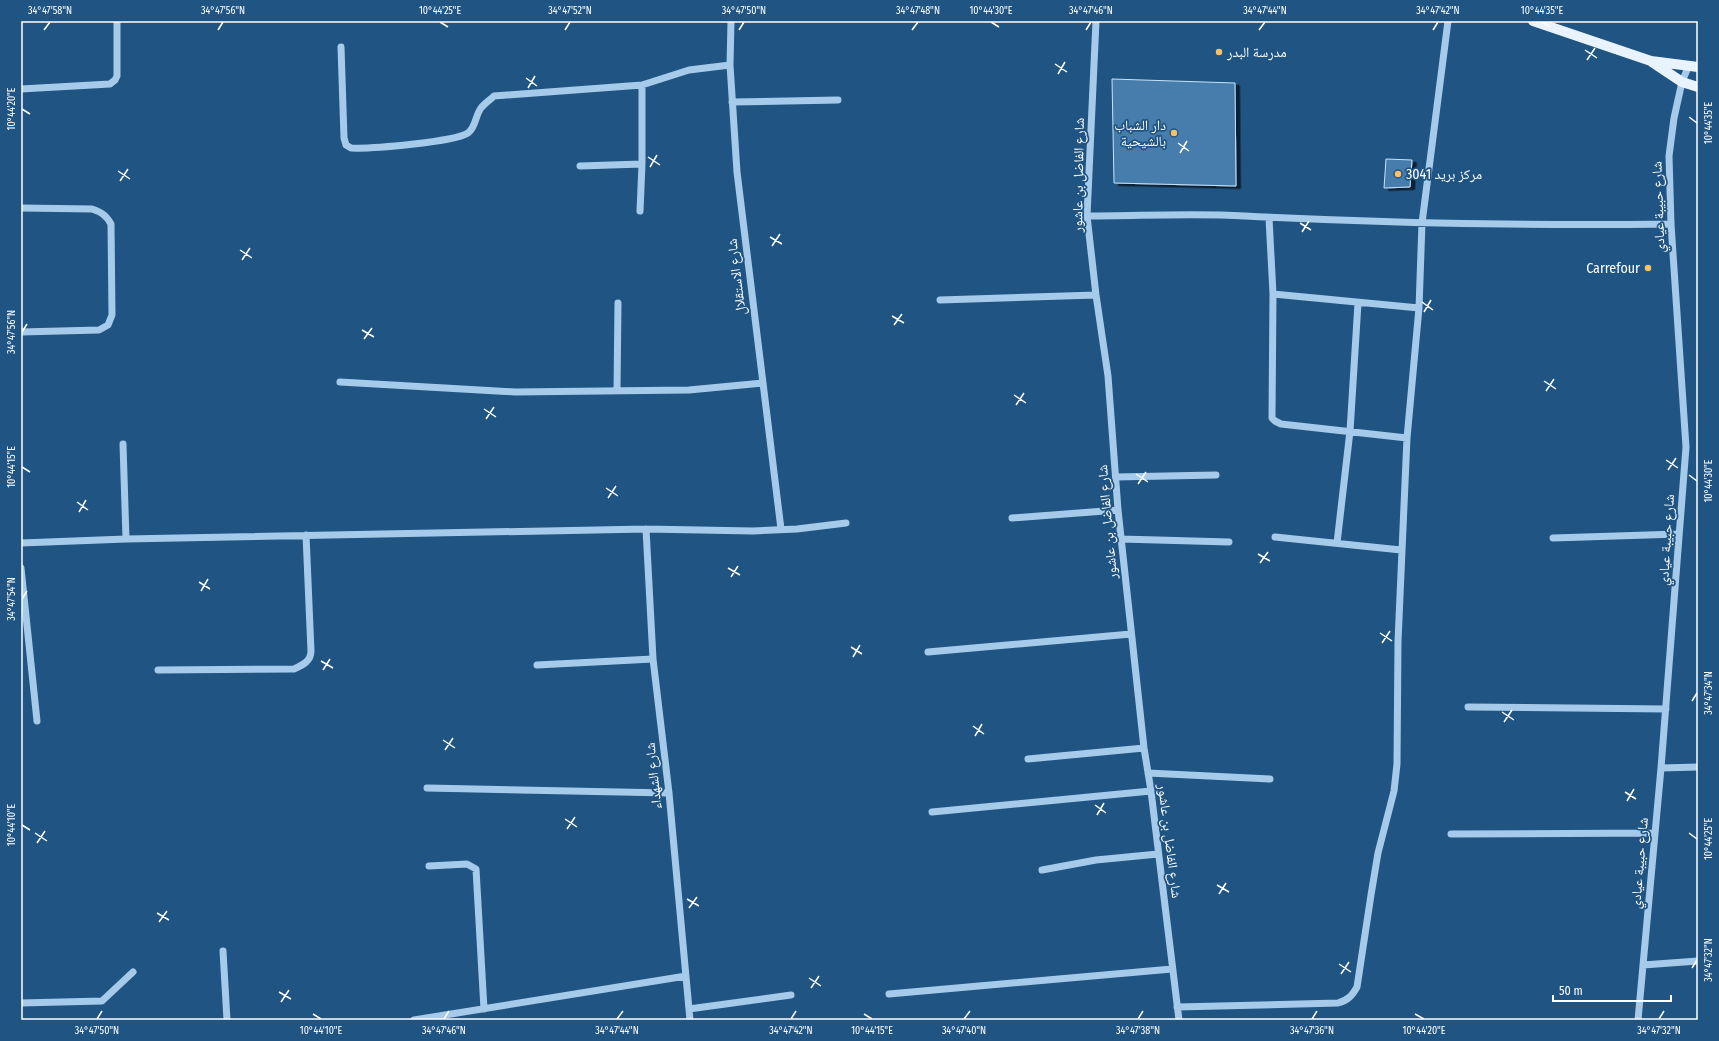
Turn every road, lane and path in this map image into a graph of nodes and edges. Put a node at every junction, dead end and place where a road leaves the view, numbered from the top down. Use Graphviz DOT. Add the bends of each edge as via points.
graph roads {
  1 [pos="116,21"];
  2 [pos="731,21"];
  3 [pos="1096,21"];
  4 [pos="1448,21"];
  5 [pos="1533,21"];
  6 [pos="341,47"];
  7 [pos="1651,60"];
  8 [pos="730,65"];
  9 [pos="1694,66"];
  10 [pos="1682,82"];
  11 [pos="642,85"];
  12 [pos="1698,87"];
  13 [pos="21,89"];
  14 [pos="838,100"];
  15 [pos="732,102"];
  16 [pos="642,164"];
  17 [pos="580,166"];
  18 [pos="21,208"];
  19 [pos="640,211"];
  20 [pos="1087,216"];
  21 [pos="1269,218"];
  22 [pos="1422,223"];
  23 [pos="1671,224"];
  24 [pos="1273,294"];
  25 [pos="1096,295"];
  26 [pos="940,300"];
  27 [pos="618,303"];
  28 [pos="1358,303"];
  29 [pos="1420,308"];
  30 [pos="21,332"];
  31 [pos="340,382"];
  32 [pos="762,383"];
  33 [pos="617,390"];
  34 [pos="1350,431"];
  35 [pos="1407,438"];
  36 [pos="123,444"];
  37 [pos="1216,475"];
  38 [pos="1116,477"];
  39 [pos="1118,510"];
  40 [pos="1012,518"];
  41 [pos="846,523"];
  42 [pos="646,529"];
  43 [pos="781,529"];
  44 [pos="1679,534"];
  45 [pos="306,535"];
  46 [pos="1275,537"];
  47 [pos="1553,538"];
  48 [pos="126,539"];
  49 [pos="1121,539"];
  50 [pos="1229,542"];
  51 [pos="21,543"];
  52 [pos="1337,543"];
  53 [pos="1401,550"];
  54 [pos="21,568"];
  55 [pos="1131,634"];
  56 [pos="928,652"];
  57 [pos="653,659"];
  58 [pos="537,665"];
  59 [pos="158,670"];
  60 [pos="1468,707"];
  61 [pos="1666,709"];
  62 [pos="37,721"];
  63 [pos="1144,748"];
  64 [pos="1028,758"];
  65 [pos="1698,767"];
  66 [pos="1661,768"];
  67 [pos="1148,773"];
  68 [pos="1270,779"];
  69 [pos="427,788"];
  70 [pos="1151,791"];
  71 [pos="669,793"];
  72 [pos="932,812"];
  73 [pos="1654,833"];
  74 [pos="1451,834"];
  75 [pos="1158,854"];
  76 [pos="429,866"];
  77 [pos="1042,870"];
  78 [pos="223,951"];
  79 [pos="1698,961"];
  80 [pos="1643,965"];
  81 [pos="1172,969"];
  82 [pos="133,972"];
  83 [pos="686,976"];
  84 [pos="889,994"];
  85 [pos="791,995"];
  86 [pos="21,1003"];
  87 [pos="1177,1007"];
  88 [pos="484,1009"];
  89 [pos="689,1009"];
  90 [pos="228,1020"];
  91 [pos="414,1020"];
  92 [pos="690,1020"];
  93 [pos="1179,1020"];
  94 [pos="1638,1020"];
  1 -- 13 [label="street" via="117,76 110,84"];
  2 -- 8 [label="street, شارع الاستقلال"];
  3 -- 20 [label="street, شارع الفاضل بن عاشور"];
  4 -- 22 [label="street"];
  5 -- 7 [label="main road"];
  6 -- 11 [label="street" via="344,138 346,145 352,148 442,141 461,136 469,132 480,109 494,96"];
  7 -- 9 [label="main road"];
  7 -- 10 [label="main road"];
  8 -- 11 [label="street" via="689,70"];
  8 -- 15 [label="street, شارع الاستقلال"];
  9 -- 10 [label="street, شارع حبيبة عيادي"];
  10 -- 12 [label="main road"];
  10 -- 23 [label="street, شارع حبيبة عيادي" via="1669,156"];
  11 -- 16 [label="street"];
  14 -- 15 [label="street"];
  15 -- 32 [label="street, شارع الاستقلال" via="737,172"];
  16 -- 17 [label="street"];
  16 -- 19 [label="street"];
  18 -- 30 [label="street" via="92,209 108,218 111,224 112,315 108,325 99,330"];
  20 -- 21 [label="street"];
  20 -- 25 [label="street, شارع الفاضل بن عاشور"];
  21 -- 22 [label="street"];
  21 -- 24 [label="street"];
  22 -- 23 [label="street"];
  22 -- 29 [label="street"];
  23 -- 44 [label="street, شارع حبيبة عيادي" via="1686,447"];
  24 -- 28 [label="street"];
  24 -- 34 [label="street" via="1272,418 1281,424"];
  25 -- 26 [label="street"];
  25 -- 38 [label="street, شارع الفاضل بن عاشور" via="1108,376"];
  27 -- 33 [label="street"];
  28 -- 29 [label="street"];
  28 -- 34 [label="street"];
  29 -- 35 [label="street"];
  31 -- 33 [label="street" via="514,392"];
  32 -- 33 [label="street" via="690,390"];
  32 -- 43 [label="street, شارع الاستقلال"];
  34 -- 35 [label="street"];
  34 -- 52 [label="street"];
  35 -- 53 [label="street"];
  36 -- 48 [label="street"];
  37 -- 38 [label="street"];
  38 -- 39 [label="street, شارع الفاضل بن عاشور"];
  39 -- 40 [label="street"];
  39 -- 49 [label="street, شارع الفاضل بن عاشور"];
  41 -- 43 [label="street"];
  42 -- 43 [label="street" via="753,532"];
  42 -- 45 [label="street"];
  42 -- 57 [label="street, شارع الشهداء"];
  44 -- 47 [label="street"];
  44 -- 61 [label="street, شارع حبيبة عيادي"];
  45 -- 48 [label="street"];
  45 -- 59 [label="street" via="311,651 305,663 294,669"];
  46 -- 52 [label="street"];
  48 -- 51 [label="street"];
  49 -- 50 [label="street"];
  49 -- 55 [label="street, شارع الفاضل بن عاشور"];
  52 -- 53 [label="street"];
  53 -- 87 [label="street" via="1397,764 1390,812 1378,853 1358,987 1352,996 1338,1003"];
  54 -- 62 [label="street"];
  55 -- 56 [label="street"];
  55 -- 63 [label="street, شارع الفاضل بن عاشور"];
  57 -- 58 [label="street"];
  57 -- 71 [label="street, شارع الشهداء"];
  60 -- 61 [label="street"];
  61 -- 66 [label="street, شارع حبيبة عيادي"];
  63 -- 64 [label="street"];
  63 -- 67 [label="street, شارع الفاضل بن عاشور"];
  65 -- 66 [label="street"];
  66 -- 73 [label="street, شارع حبيبة عيادي"];
  67 -- 68 [label="street"];
  67 -- 70 [label="street, شارع الفاضل بن عاشور"];
  69 -- 71 [label="street"];
  70 -- 72 [label="street"];
  70 -- 75 [label="street, شارع الفاضل بن عاشور"];
  71 -- 83 [label="street, شارع الشهداء"];
  73 -- 74 [label="street"];
  73 -- 80 [label="street, شارع حبيبة عيادي"];
  75 -- 77 [label="street" via="1096,860"];
  75 -- 81 [label="street, شارع الفاضل بن عاشور"];
  76 -- 88 [label="street" via="467,864 476,868"];
  78 -- 90 [label="street"];
  79 -- 80 [label="street"];
  80 -- 94 [label="street, شارع حبيبة عيادي"];
  81 -- 84 [label="street"];
  81 -- 87 [label="street, شارع الفاضل بن عاشور"];
  82 -- 86 [label="street" via="102,1000"];
  83 -- 88 [label="street"];
  83 -- 89 [label="street, شارع الشهداء"];
  85 -- 89 [label="street"];
  87 -- 93 [label="street, شارع الفاضل بن عاشور"];
  88 -- 91 [label="street"];
  89 -- 92 [label="street, شارع الشهداء"];
}
